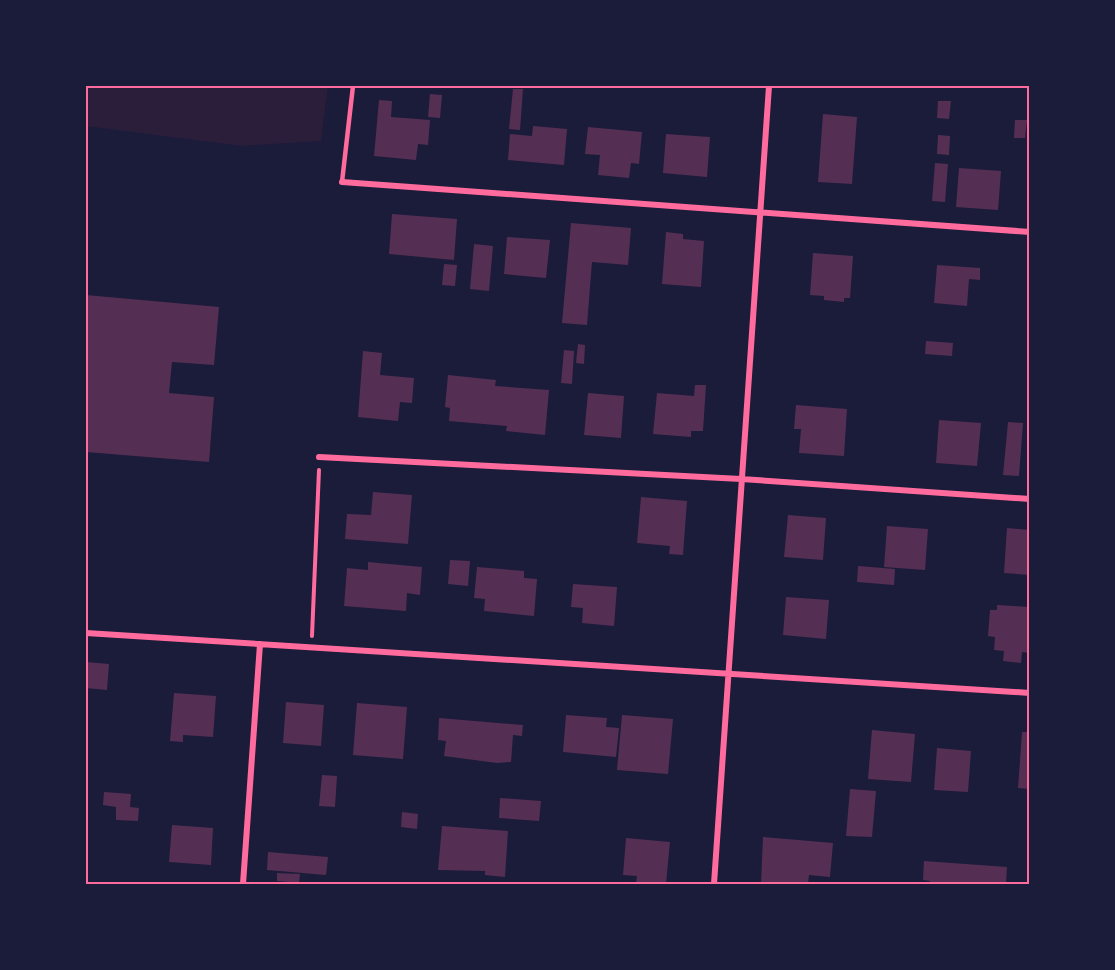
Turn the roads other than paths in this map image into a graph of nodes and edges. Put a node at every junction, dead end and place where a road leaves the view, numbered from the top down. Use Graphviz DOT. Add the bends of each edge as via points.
graph roads {
  1 [pos="353,86"];
  2 [pos="770,86"];
  3 [pos="342,182"];
  4 [pos="760,211"];
  5 [pos="1029,232"];
  6 [pos="319,457"];
  7 [pos="741,478"];
  8 [pos="1029,499"];
  9 [pos="86,633"];
  10 [pos="260,644"];
  11 [pos="727,672"];
  12 [pos="1029,693"];
  13 [pos="243,885"];
  14 [pos="714,885"];
  1 -- 3 [label="lane"];
  2 -- 4 [label="street"];
  3 -- 4 [label="street"];
  4 -- 5 [label="street"];
  4 -- 7 [label="street"];
  6 -- 7 [label="street"];
  7 -- 8 [label="street"];
  7 -- 11 [label="street"];
  9 -- 10 [label="street"];
  10 -- 11 [label="street"];
  10 -- 13 [label="street"];
  11 -- 12 [label="street"];
  11 -- 14 [label="street"];
}
